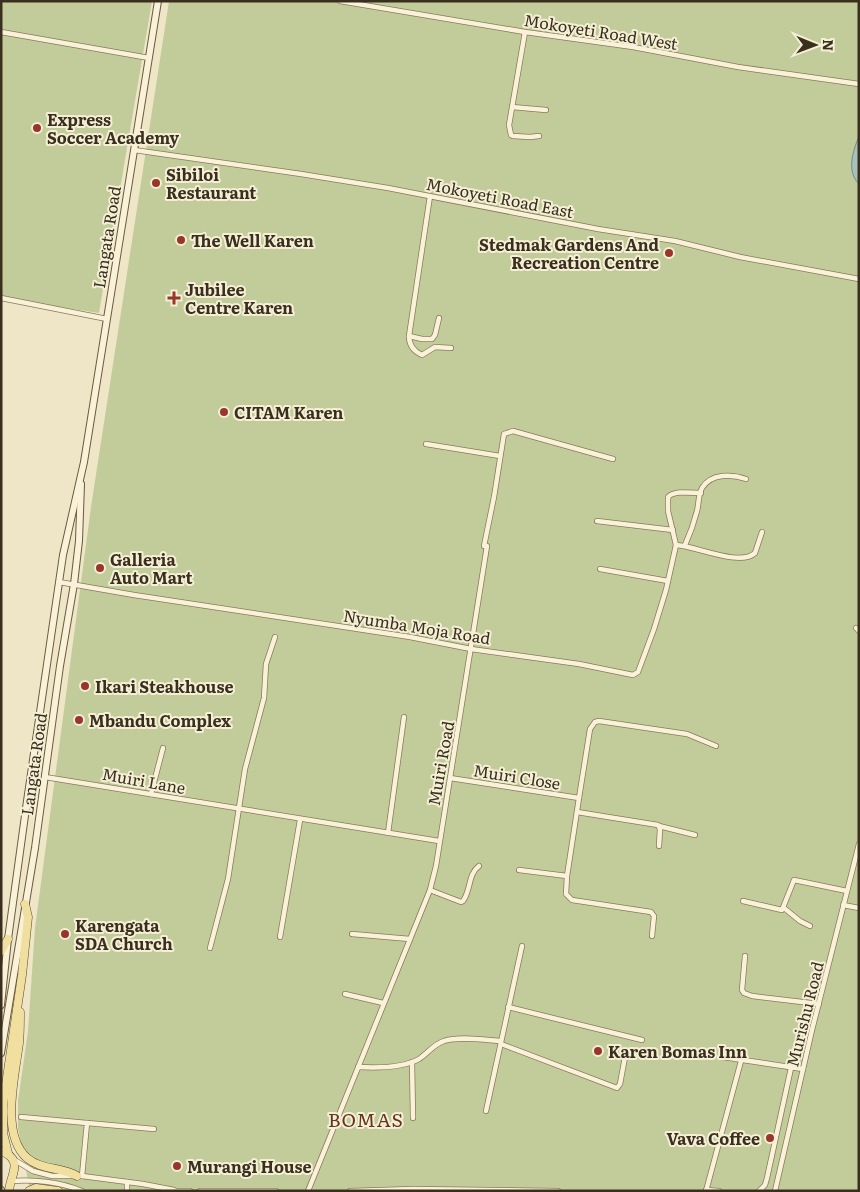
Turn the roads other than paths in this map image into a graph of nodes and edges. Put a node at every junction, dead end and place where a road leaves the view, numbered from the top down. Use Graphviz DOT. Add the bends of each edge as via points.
graph roads {
  1 [pos="158,1"];
  2 [pos="340,1"];
  3 [pos="1,32"];
  4 [pos="525,32"];
  5 [pos="149,58"];
  6 [pos="859,84"];
  7 [pos="512,107"];
  8 [pos="546,110"];
  9 [pos="539,136"];
  10 [pos="134,150"];
  11 [pos="430,196"];
  12 [pos="859,279"];
  13 [pos="1,298"];
  14 [pos="439,318"];
  15 [pos="107,319"];
  16 [pos="409,336"];
  17 [pos="451,348"];
  18 [pos="426,444"];
  19 [pos="500,456"];
  20 [pos="613,459"];
  21 [pos="81,478"];
  22 [pos="746,479"];
  23 [pos="701,493"];
  24 [pos="597,521"];
  25 [pos="673,530"];
  26 [pos="762,532"];
  27 [pos="676,544"];
  28 [pos="685,545"];
  29 [pos="600,568"];
  30 [pos="668,580"];
  31 [pos="60,582"];
  32 [pos="74,584"];
  33 [pos="275,636"];
  34 [pos="471,649"];
  35 [pos="404,717"];
  36 [pos="716,746"];
  37 [pos="163,748"];
  38 [pos="45,777"];
  39 [pos="450,778"];
  40 [pos="151,794"];
  41 [pos="579,798"];
  42 [pos="240,809"];
  43 [pos="577,812"];
  44 [pos="300,820"];
  45 [pos="659,826"];
  46 [pos="388,833"];
  47 [pos="695,835"];
  48 [pos="439,841"];
  49 [pos="859,844"];
  50 [pos="658,846"];
  51 [pos="479,866"];
  52 [pos="518,870"];
  53 [pos="566,876"];
  54 [pos="430,890"];
  55 [pos="846,891"];
  56 [pos="743,901"];
  57 [pos="25,904"];
  58 [pos="843,905"];
  59 [pos="784,908"];
  60 [pos="859,908"];
  61 [pos="810,926"];
  62 [pos="352,934"];
  63 [pos="652,936"];
  64 [pos="280,937"];
  65 [pos="8,939"];
  66 [pos="410,939"];
  67 [pos="522,946"];
  68 [pos="210,948"];
  69 [pos="1,952"];
  70 [pos="745,956"];
  71 [pos="22,975"];
  72 [pos="345,994"];
  73 [pos="383,1003"];
  74 [pos="819,1004"];
  75 [pos="1,1005"];
  76 [pos="508,1007"];
  77 [pos="642,1040"];
  78 [pos="501,1042"];
  79 [pos="1,1053"];
  80 [pos="625,1057"];
  81 [pos="723,1057"];
  82 [pos="741,1061"];
  83 [pos="412,1062"];
  84 [pos="358,1067"];
  85 [pos="791,1068"];
  86 [pos="804,1070"];
  87 [pos="486,1111"];
  88 [pos="21,1117"];
  89 [pos="413,1118"];
  90 [pos="87,1123"];
  91 [pos="154,1129"];
  92 [pos="7,1154"];
  93 [pos="79,1176"];
  94 [pos="128,1182"];
  95 [pos="6,1187"];
  96 [pos="706,1190"];
  97 [pos="30,1191"];
  98 [pos="58,1191"];
  99 [pos="82,1191"];
  100 [pos="127,1191"];
  101 [pos="173,1191"];
  102 [pos="190,1191"];
  103 [pos="200,1191"];
  104 [pos="276,1191"];
  105 [pos="308,1191"];
  106 [pos="350,1191"];
  107 [pos="558,1191"];
  108 [pos="719,1191"];
  109 [pos="759,1191"];
  110 [pos="775,1191"];
  1 -- 5 [label="main road, Langata Road"];
  2 -- 4 [label="street, Mokoyeti Road West"];
  3 -- 5 [label="street"];
  4 -- 6 [label="street, Mokoyeti Road West"];
  4 -- 7 [label="street"];
  5 -- 10 [label="main road, Langata Road"];
  7 -- 8 [label="street"];
  7 -- 9 [label="street" via="511,135"];
  10 -- 11 [label="street, Mokoyeti Road East"];
  10 -- 15 [label="main road, Langata Road"];
  11 -- 12 [label="street, Mokoyeti Road East"];
  11 -- 16 [label="street"];
  13 -- 15 [label="street"];
  14 -- 16 [label="street" via="432,339"];
  15 -- 21 [label="main road, Langata Road"];
  16 -- 17 [label="street" via="410,345 420,354 435,347"];
  18 -- 19 [label="street"];
  19 -- 20 [label="street, Muiri Road" via="504,434 513,431"];
  19 -- 34 [label="street, Muiri Road"];
  21 -- 31 [label="main road, Langata Road"];
  21 -- 32 [label="main road, Langata Road"];
  22 -- 23 [label="street" via="726,474 705,485"];
  23 -- 25 [label="street" via="669,495 668,512"];
  23 -- 28 [label="street"];
  24 -- 25 [label="street"];
  25 -- 27 [label="street"];
  26 -- 28 [label="street" via="755,553 747,558"];
  27 -- 28 [label="street"];
  27 -- 30 [label="street, Nyumba Moja Road"];
  29 -- 30 [label="street"];
  30 -- 34 [label="street, Nyumba Moja Road" via="654,630 636,674"];
  31 -- 32 [label="street, Nyumba Moja Road"];
  31 -- 65 [label="main road, Langata Road"];
  32 -- 34 [label="street, Nyumba Moja Road"];
  32 -- 38 [label="main road, Langata Road"];
  33 -- 42 [label="street" via="266,664 264,698 245,770"];
  34 -- 39 [label="street, Muiri Road"];
  35 -- 46 [label="street"];
  36 -- 41 [label="street, Muiri Close" via="687,734 597,721 592,725 589,737"];
  37 -- 40 [label="street"];
  38 -- 40 [label="street, Muiri Lane"];
  38 -- 57 [label="main road, Langata Road"];
  39 -- 41 [label="street, Muiri Close"];
  39 -- 48 [label="street, Muiri Road"];
  40 -- 42 [label="street, Muiri Lane"];
  41 -- 43 [label="street, Muiri Close"];
  42 -- 44 [label="street, Muiri Lane"];
  42 -- 68 [label="street" via="228,879"];
  43 -- 45 [label="street"];
  43 -- 53 [label="street, Muiri Close"];
  44 -- 46 [label="street, Muiri Lane"];
  44 -- 64 [label="street"];
  45 -- 47 [label="street"];
  45 -- 50 [label="street"];
  46 -- 48 [label="street, Muiri Lane"];
  48 -- 54 [label="street, Muiri Road"];
  49 -- 55 [label="street, Murishu Road"];
  51 -- 54 [label="street" via="464,901"];
  52 -- 53 [label="street"];
  53 -- 63 [label="street, Muiri Close" via="566,894 572,900 651,912 654,916"];
  54 -- 66 [label="street, Muiri Road"];
  55 -- 58 [label="street, Murishu Road"];
  55 -- 59 [label="street" via="794,880"];
  56 -- 59 [label="street" via="779,910"];
  57 -- 71 [label="main road" via="28,917"];
  57 -- 79 [label="main road, Langata Road"];
  58 -- 60 [label="street"];
  58 -- 74 [label="street, Murishu Road"];
  59 -- 61 [label="street"];
  62 -- 66 [label="street"];
  65 -- 69 [label="main road"];
  65 -- 75 [label="main road, Langata Road"];
  66 -- 73 [label="street, Muiri Road"];
  67 -- 76 [label="street"];
  70 -- 74 [label="street" via="744,993"];
  71 -- 92 [label="main road" via="3,1105"];
  71 -- 93 [label="main road" via="19,1042 9,1120 12,1134 28,1159"];
  72 -- 73 [label="street"];
  73 -- 84 [label="street, Muiri Road"];
  74 -- 86 [label="street, Murishu Road"];
  76 -- 77 [label="street"];
  76 -- 78 [label="street"];
  78 -- 80 [label="street" via="616,1088 620,1084"];
  78 -- 83 [label="street" via="450,1039 436,1044"];
  78 -- 87 [label="street"];
  81 -- 82 [label="street"];
  82 -- 85 [label="street"];
  82 -- 96 [label="street"];
  83 -- 84 [label="street"];
  83 -- 89 [label="street"];
  84 -- 105 [label="street, Muiri Road"];
  85 -- 86 [label="street"];
  85 -- 109 [label="street" via="767,1178"];
  86 -- 110 [label="street, Murishu Road"];
  88 -- 90 [label="street"];
  90 -- 91 [label="street"];
  90 -- 93 [label="street"];
  92 -- 93 [label="street" via="38,1173"];
  92 -- 95 [label="main road" via="15,1170"];
  93 -- 94 [label="street"];
  94 -- 100 [label="street"];
  94 -- 101 [label="street"];
  95 -- 99 [label="street" via="26,1180"];
  96 -- 108 [label="street"];
  97 -- 98 [label="main road" via="40,1188"];
  101 -- 102 [label="street"];
  103 -- 104 [label="street"];
  106 -- 107 [label="street"];
}
